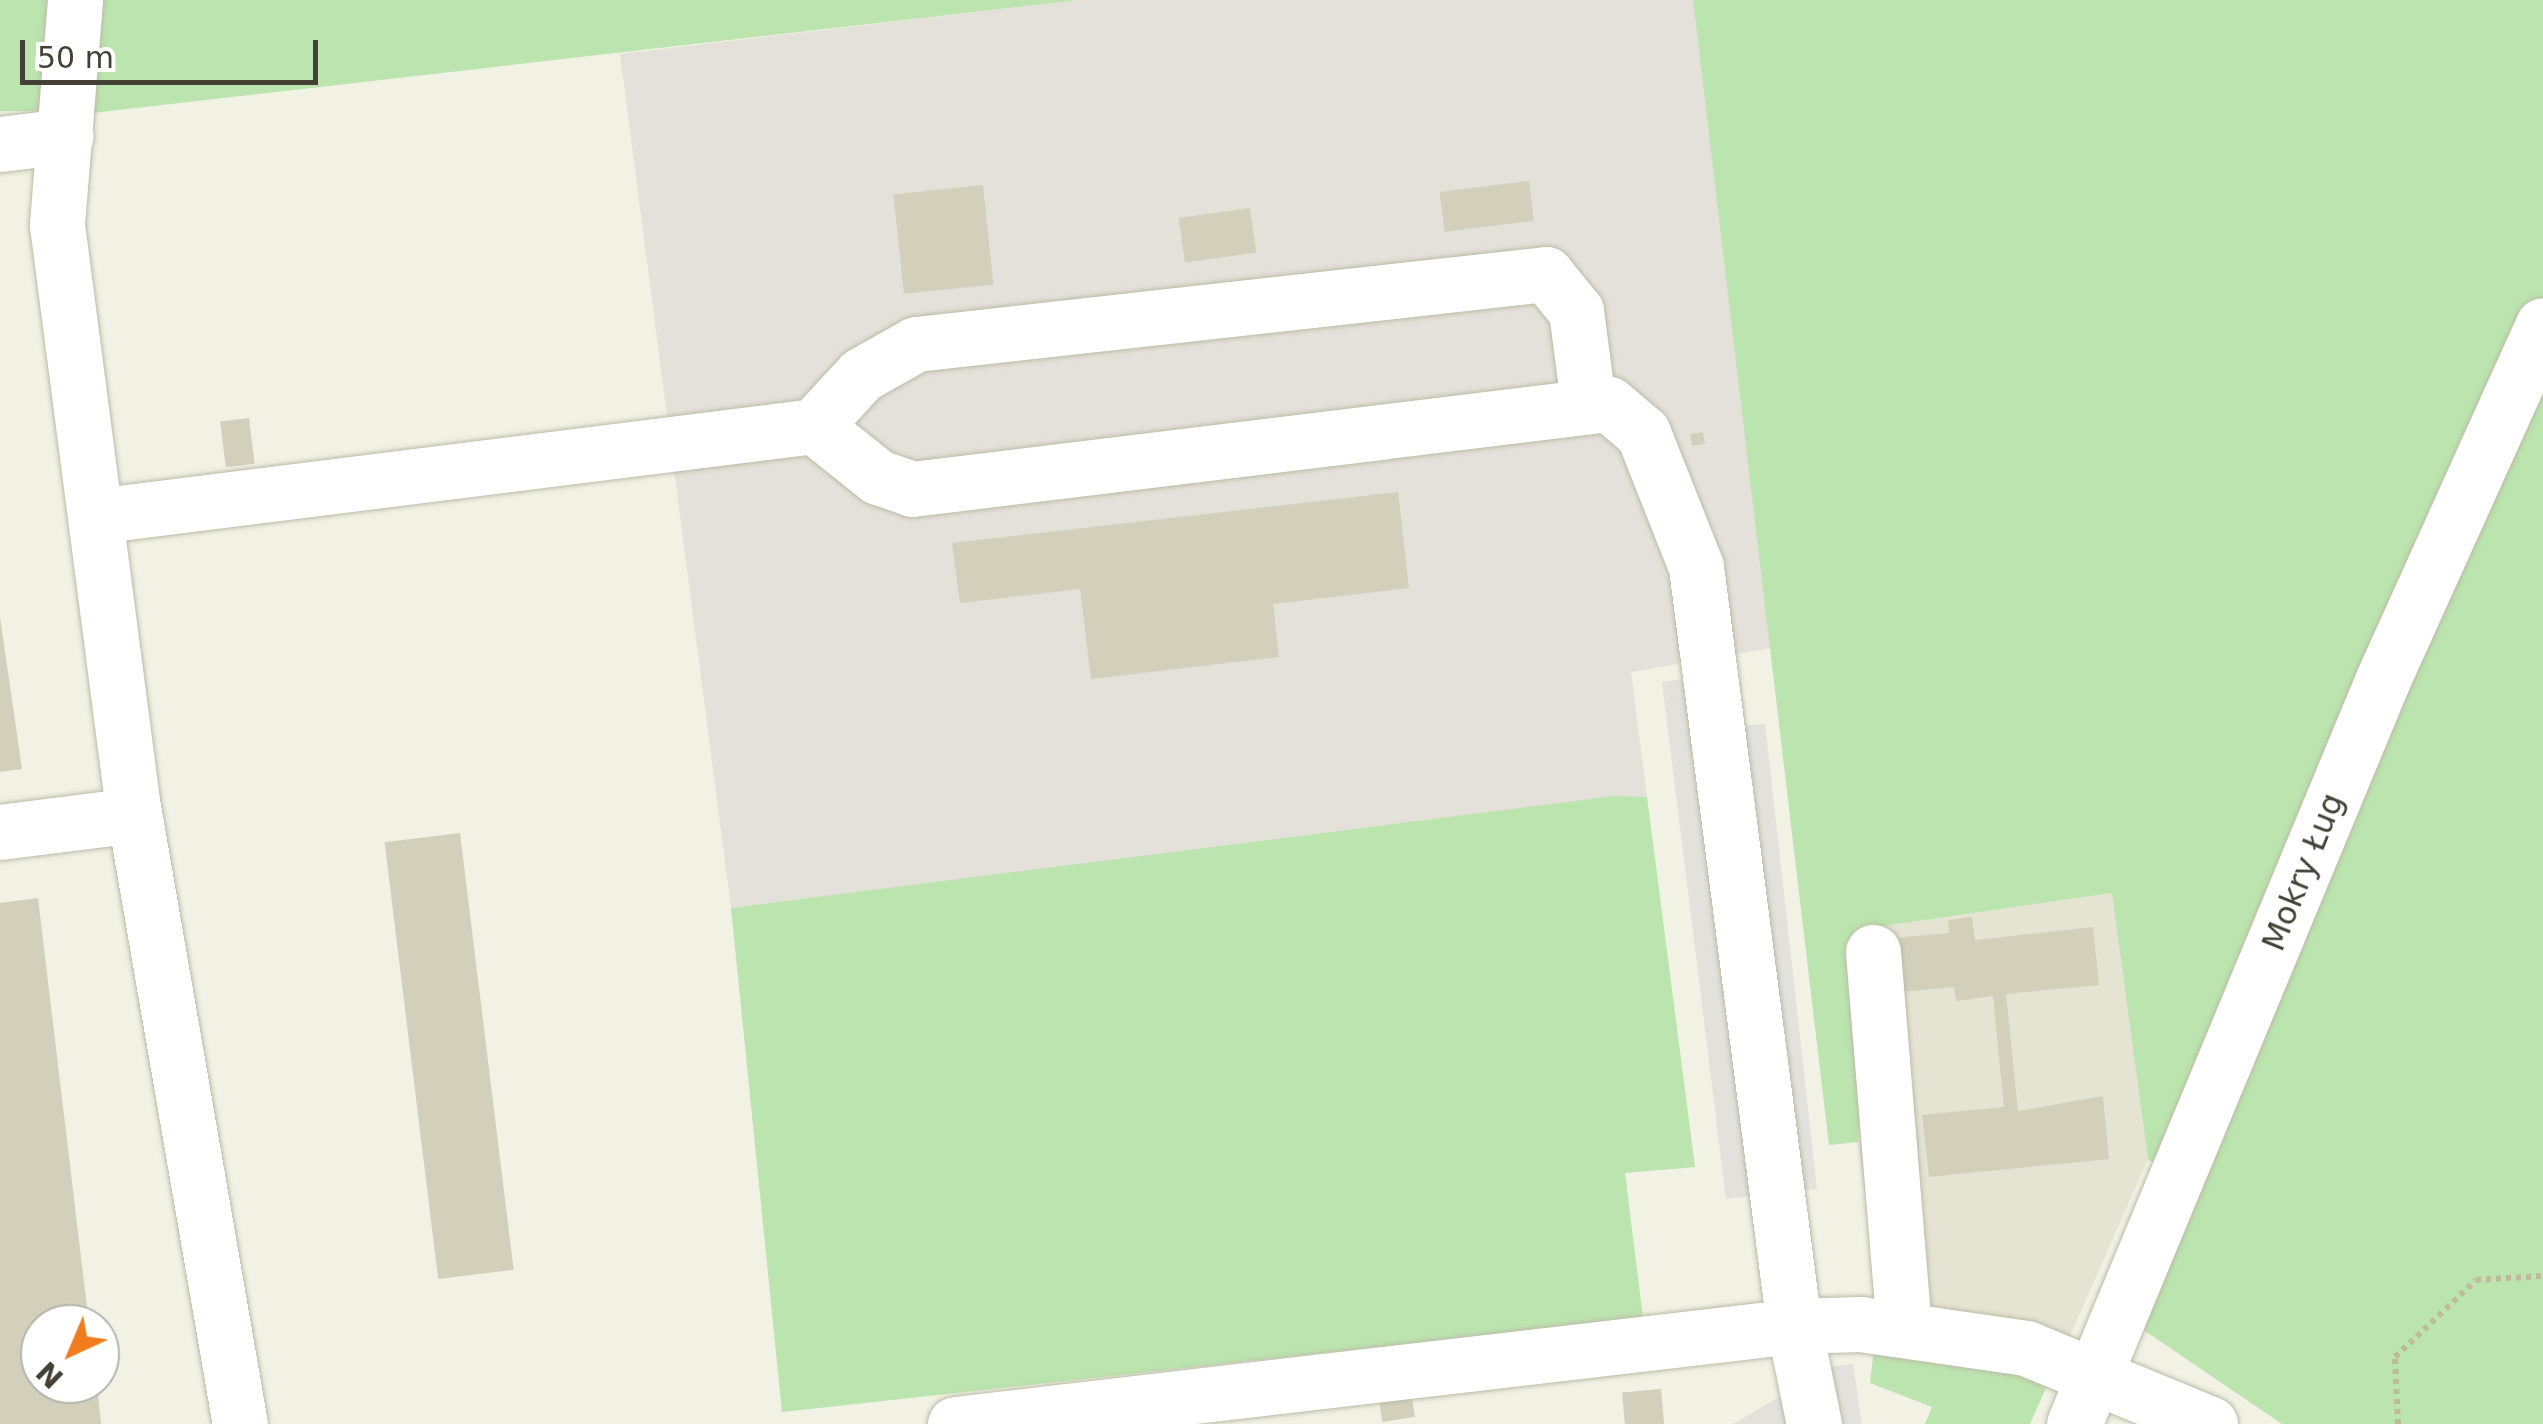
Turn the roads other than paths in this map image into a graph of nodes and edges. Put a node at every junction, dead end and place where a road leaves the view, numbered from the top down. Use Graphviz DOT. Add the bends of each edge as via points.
graph roads {
  1 [pos="75,0"];
  2 [pos="66,136"];
  3 [pos="0,144"];
  4 [pos="2543,325"];
  5 [pos="1588,402"];
  6 [pos="814,426"];
  7 [pos="95,516"];
  8 [pos="134,815"];
  9 [pos="0,832"];
  10 [pos="1873,952"];
  11 [pos="1794,1326"];
  12 [pos="1904,1329"];
  13 [pos="2098,1371"];
  14 [pos="1798,1416"];
  15 [pos="240,1424"];
  16 [pos="955,1424"];
  17 [pos="2074,1424"];
  18 [pos="2210,1424"];
  1 -- 2 [label="street"];
  2 -- 3 [label="street"];
  2 -- 7 [label="street" via="57,225"];
  4 -- 13 [label="street, Mokry Ług" via="2382,679"];
  5 -- 6 [label="street" via="912,490 878,477"];
  5 -- 6 [label="street" via="1576,311 1546,274 916,344 861,375"];
  5 -- 11 [label="street" via="1609,404 1643,433 1696,567"];
  6 -- 7 [label="street"];
  7 -- 8 [label="street"];
  8 -- 9 [label="street"];
  8 -- 15 [label="street"];
  10 -- 12 [label="street"];
  11 -- 12 [label="street"];
  11 -- 14 [label="street"];
  11 -- 16 [label="street"];
  12 -- 13 [label="street" via="2026,1348"];
  13 -- 17 [label="street, Mokry Ług"];
  13 -- 18 [label="street"];
}
